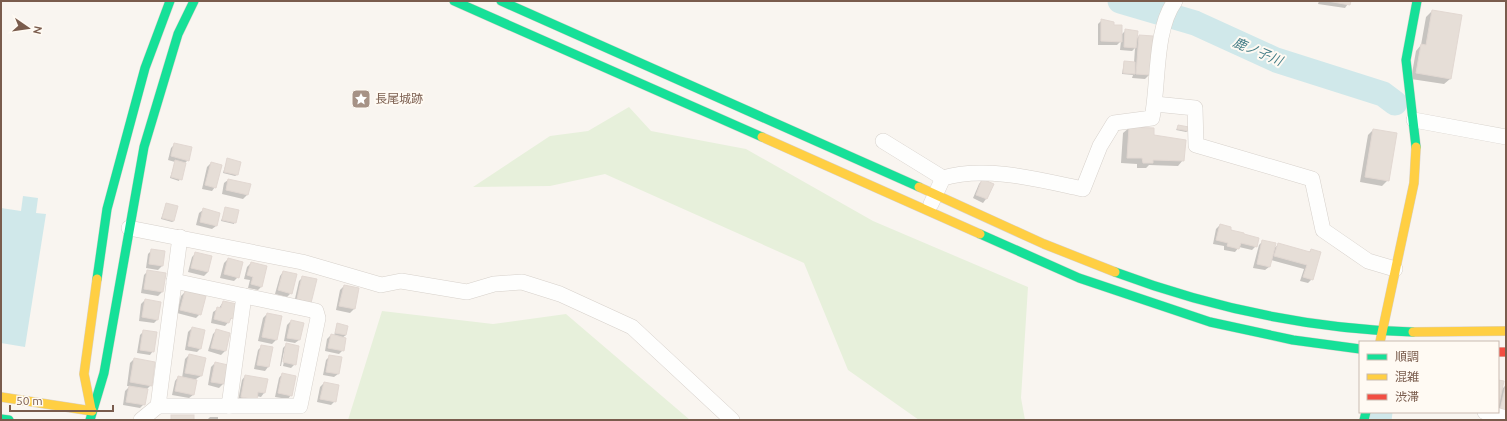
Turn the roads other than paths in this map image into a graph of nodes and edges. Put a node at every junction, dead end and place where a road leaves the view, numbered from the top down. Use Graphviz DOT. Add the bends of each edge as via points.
graph roads {
  1 [pos="170,1"];
  2 [pos="194,1"];
  3 [pos="454,1"];
  4 [pos="501,1"];
  5 [pos="1175,1"];
  6 [pos="1417,1"];
  7 [pos="1155,104"];
  8 [pos="1414,120"];
  9 [pos="1506,137"];
  10 [pos="883,141"];
  11 [pos="943,178"];
  12 [pos="935,194"];
  13 [pos="928,210"];
  14 [pos="129,228"];
  15 [pos="180,237"];
  16 [pos="1395,269"];
  17 [pos="174,281"];
  18 [pos="244,296"];
  19 [pos="1506,331"];
  20 [pos="1382,332"];
  21 [pos="1380,341"];
  22 [pos="1359,349"];
  23 [pos="1,397"];
  24 [pos="158,406"];
  25 [pos="229,406"];
  26 [pos="1488,413"];
  27 [pos="91,416"];
  28 [pos="1506,418"];
  29 [pos="1,419"];
  30 [pos="9,420"];
  31 [pos="140,420"];
  32 [pos="732,420"];
  1 -- 27 [label="street" via="145,68 107,209 84,374"];
  2 -- 14 [label="street" via="178,34 144,147"];
  3 -- 13 [label="street"];
  4 -- 12 [label="street"];
  5 -- 7 [label="street" via="1169,9 1158,57"];
  6 -- 8 [label="street" via="1406,60"];
  7 -- 11 [label="street" via="1152,118 1114,123 1100,146 1083,189 1013,175 956,174"];
  7 -- 16 [label="street" via="1195,108 1196,145 1312,179 1323,230 1368,261"];
  8 -- 9 [label="street"];
  8 -- 16 [label="street" via="1414,183"];
  10 -- 11 [label="street"];
  11 -- 12 [label="street"];
  12 -- 13 [label="street"];
  12 -- 20 [label="street" via="1136,281 1246,313 1340,329"];
  13 -- 22 [label="street" via="1079,278 1173,310 1248,331"];
  14 -- 15 [label="street"];
  14 -- 27 [label="street" via="104,373"];
  15 -- 17 [label="street"];
  15 -- 32 [label="street" via="302,262 381,285 401,280 467,292 494,284 522,282 560,294 632,327"];
  16 -- 20 [label="street"];
  17 -- 18 [label="street"];
  17 -- 24 [label="street"];
  18 -- 25 [label="street"];
  18 -- 25 [label="street" via="316,311 318,318 300,406"];
  19 -- 20 [label="street"];
  20 -- 21 [label="street"];
  23 -- 27 [label="street"];
  24 -- 25 [label="street"];
  24 -- 31 [label="street"];
  26 -- 28 [label="street"];
  29 -- 30 [label="street"];
}
